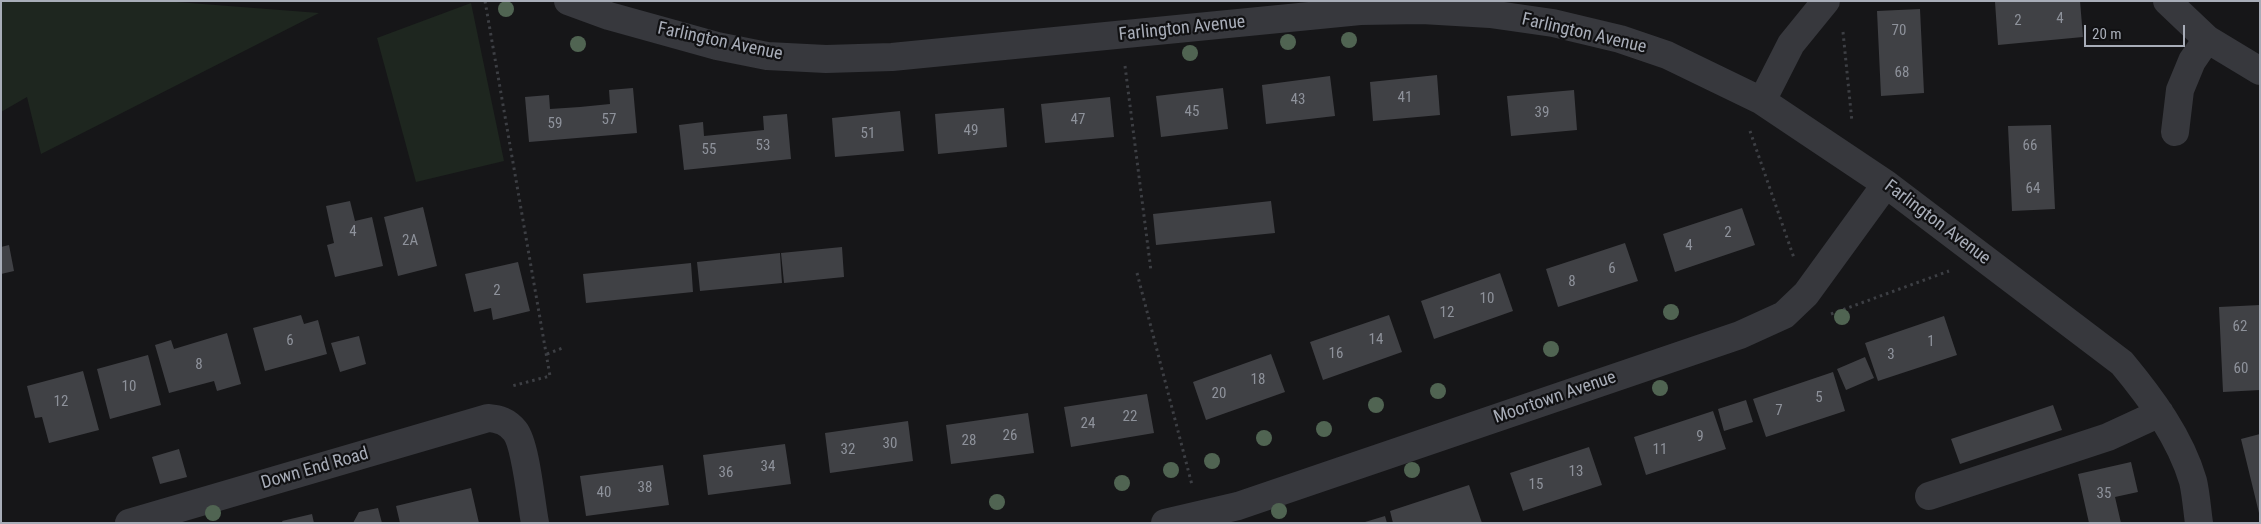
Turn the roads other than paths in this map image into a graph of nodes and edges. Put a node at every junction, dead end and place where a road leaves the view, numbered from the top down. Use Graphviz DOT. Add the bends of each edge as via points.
graph roads {
  1 [pos="568,1"];
  2 [pos="1826,1"];
  3 [pos="2167,1"];
  4 [pos="2207,38"];
  5 [pos="2260,71"];
  6 [pos="1762,101"];
  7 [pos="2175,132"];
  8 [pos="1886,184"];
  9 [pos="2160,413"];
  10 [pos="1929,496"];
  11 [pos="129,523"];
  12 [pos="535,523"];
  13 [pos="1165,523"];
  14 [pos="2199,523"];
  1 -- 6 [label="street, Farlington Avenue" via="609,16 717,46 768,56 826,59 892,57 1360,11 1490,14 1553,23 1620,39 1667,55"];
  2 -- 6 [label="street" via="1791,44"];
  3 -- 4 [label="street"];
  4 -- 5 [label="street"];
  4 -- 7 [label="street" via="2192,60 2180,90"];
  6 -- 8 [label="street, Farlington Avenue"];
  8 -- 9 [label="street, Farlington Avenue" via="2122,363"];
  8 -- 13 [label="street, Moortown Avenue" via="1806,294 1786,313 1740,335 1238,506"];
  9 -- 10 [label="street" via="2108,437"];
  9 -- 14 [label="street, Farlington Avenue" via="2174,436 2193,481"];
  11 -- 12 [label="street, Down End Road" via="488,418 502,419 515,431 521,444"];
}
